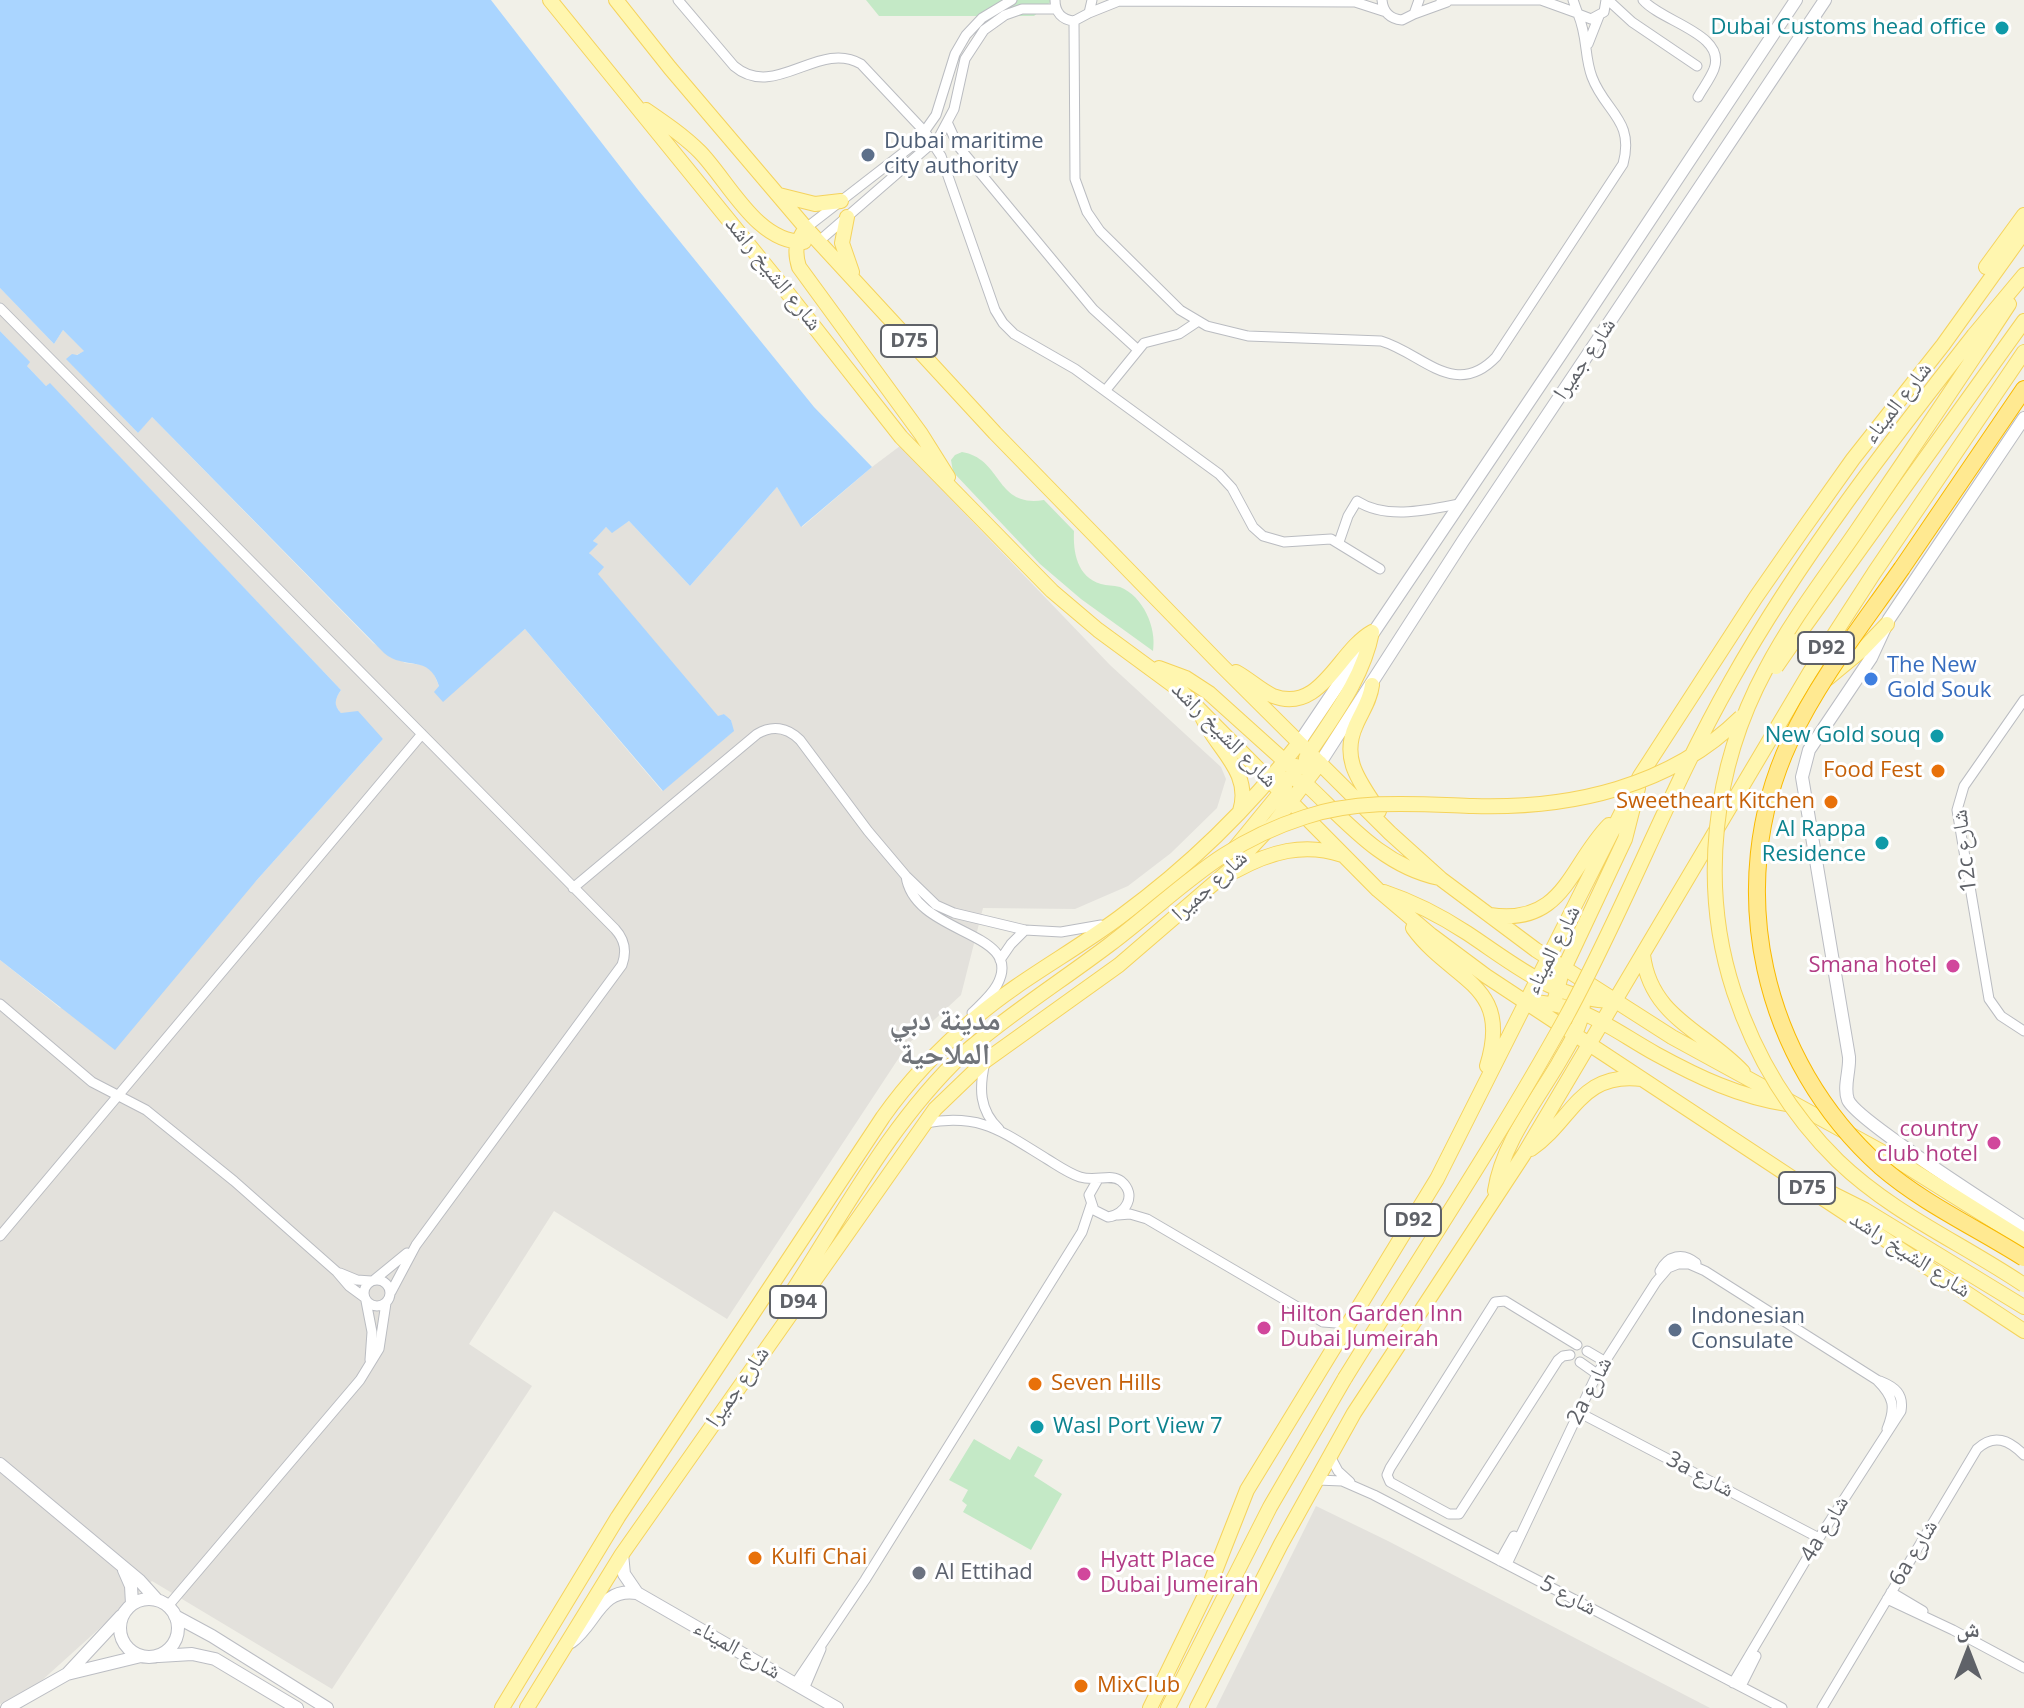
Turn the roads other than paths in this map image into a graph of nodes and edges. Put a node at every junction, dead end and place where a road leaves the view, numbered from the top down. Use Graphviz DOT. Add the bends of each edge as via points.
graph roads {
  1 [pos="551,0"];
  2 [pos="616,0"];
  3 [pos="678,0"];
  4 [pos="1012,0"];
  5 [pos="1092,0"];
  6 [pos="1382,0"];
  7 [pos="1419,0"];
  8 [pos="1542,0"];
  9 [pos="1573,0"];
  10 [pos="1607,0"];
  11 [pos="1643,0"];
  12 [pos="1796,0"];
  13 [pos="1825,0"];
  14 [pos="1116,1"];
  15 [pos="1359,1"];
  16 [pos="1444,1"];
  17 [pos="1056,4"];
  18 [pos="1386,12"];
  19 [pos="1089,13"];
  20 [pos="1414,14"];
  21 [pos="1577,14"];
  22 [pos="1600,16"];
  23 [pos="1074,21"];
  24 [pos="1632,22"];
  25 [pos="1588,44"];
  26 [pos="1697,66"];
  27 [pos="1698,97"];
  28 [pos="633,100"];
  29 [pos="948,124"];
  30 [pos="925,132"];
  31 [pos="934,143"];
  32 [pos="777,195"];
  33 [pos="841,201"];
  34 [pos="2024,215"];
  35 [pos="847,217"];
  36 [pos="806,228"];
  37 [pos="2024,232"];
  38 [pos="797,242"];
  39 [pos="818,242"];
  40 [pos="2024,278"];
  41 [pos="859,287"];
  42 [pos="0,308"];
  43 [pos="1964,314"];
  44 [pos="2024,321"];
  45 [pos="1197,322"];
  46 [pos="1979,338"];
  47 [pos="1137,349"];
  48 [pos="2024,352"];
  49 [pos="2024,389"];
  50 [pos="1105,391"];
  51 [pos="2024,418"];
  52 [pos="961,499"];
  53 [pos="1459,504"];
  54 [pos="1339,542"];
  55 [pos="1380,569"];
  56 [pos="1887,624"];
  57 [pos="1372,632"];
  58 [pos="1147,665"];
  59 [pos="1221,665"];
  60 [pos="1372,685"];
  61 [pos="1794,699"];
  62 [pos="2024,700"];
  63 [pos="1197,705"];
  64 [pos="422,734"];
  65 [pos="1309,753"];
  66 [pos="1295,773"];
  67 [pos="1640,776"];
  68 [pos="1270,780"];
  69 [pos="1286,797"];
  70 [pos="1239,813"];
  71 [pos="1618,816"];
  72 [pos="1390,833"];
  73 [pos="1342,855"];
  74 [pos="906,876"];
  75 [pos="1441,879"];
  76 [pos="1211,885"];
  77 [pos="573,888"];
  78 [pos="1378,890"];
  79 [pos="1404,913"];
  80 [pos="1490,915"];
  81 [pos="1123,916"];
  82 [pos="1025,930"];
  83 [pos="1643,955"];
  84 [pos="1549,958"];
  85 [pos="1000,960"];
  86 [pos="1570,972"];
  87 [pos="1538,980"];
  88 [pos="1555,997"];
  89 [pos="1616,1001"];
  90 [pos="1526,1002"];
  91 [pos="0,1004"];
  92 [pos="1583,1005"];
  93 [pos="1604,1021"];
  94 [pos="1557,1023"];
  95 [pos="2024,1031"];
  96 [pos="957,1035"];
  97 [pos="1575,1035"];
  98 [pos="1590,1045"];
  99 [pos="985,1061"];
  100 [pos="1642,1079"];
  101 [pos="1751,1081"];
  102 [pos="118,1095"];
  103 [pos="1800,1106"];
  104 [pos="1472,1112"];
  105 [pos="925,1123"];
  106 [pos="1005,1134"];
  107 [pos="1524,1154"];
  108 [pos="1067,1171"];
  109 [pos="1786,1174"];
  110 [pos="1097,1181"];
  111 [pos="1129,1197"];
  112 [pos="1090,1200"];
  113 [pos="1495,1200"];
  114 [pos="1118,1215"];
  115 [pos="0,1216"];
  116 [pos="1103,1216"];
  117 [pos="1147,1219"];
  118 [pos="10,1224"];
  119 [pos="2024,1227"];
  120 [pos="1082,1232"];
  121 [pos="0,1236"];
  122 [pos="2024,1240"];
  123 [pos="416,1245"];
  124 [pos="2024,1258"];
  125 [pos="337,1272"];
  126 [pos="373,1280"];
  127 [pos="2024,1285"];
  128 [pos="391,1292"];
  129 [pos="365,1299"];
  130 [pos="386,1303"];
  131 [pos="2024,1307"];
  132 [pos="1323,1322"];
  133 [pos="1349,1324"];
  134 [pos="2024,1331"];
  135 [pos="1336,1345"];
  136 [pos="1577,1345"];
  137 [pos="1587,1351"];
  138 [pos="1570,1355"];
  139 [pos="1604,1361"];
  140 [pos="1580,1362"];
  141 [pos="755,1363"];
  142 [pos="370,1364"];
  143 [pos="1597,1374"];
  144 [pos="1898,1401"];
  145 [pos="1580,1413"];
  146 [pos="2024,1455"];
  147 [pos="1330,1456"];
  148 [pos="0,1464"];
  149 [pos="1316,1480"];
  150 [pos="1353,1485"];
  151 [pos="1239,1506"];
  152 [pos="1819,1538"];
  153 [pos="622,1554"];
  154 [pos="1503,1562"];
  155 [pos="124,1570"];
  156 [pos="637,1593"];
  157 [pos="1889,1595"];
  158 [pos="129,1608"];
  159 [pos="167,1608"];
  160 [pos="566,1645"];
  161 [pos="149,1656"];
  162 [pos="2024,1668"];
  163 [pos="1844,1673"];
  164 [pos="67,1674"];
  165 [pos="1184,1677"];
  166 [pos="1737,1685"];
  167 [pos="799,1686"];
  168 [pos="7,1708"];
  169 [pos="297,1708"];
  170 [pos="327,1708"];
  171 [pos="502,1708"];
  172 [pos="527,1708"];
  173 [pos="837,1708"];
  174 [pos="1150,1708"];
  175 [pos="1168,1708"];
  176 [pos="1197,1708"];
  177 [pos="1782,1708"];
  178 [pos="1822,1708"];
  179 [pos="1829,1708"];
  1 -- 28 [label="main road, شارع الشيخ راشد / D75"];
  2 -- 32 [label="main road, D75"];
  3 -- 30 [label="street" via="746,75 767,78 828,58 855,60"];
  4 -- 30 [label="street" via="966,35 951,65 941,105"];
  5 -- 19 [label="street"];
  6 -- 18 [label="street"];
  7 -- 20 [label="street"];
  8 -- 16 [label="street"];
  8 -- 21 [label="street"];
  9 -- 21 [label="street"];
  10 -- 22 [label="street"];
  10 -- 24 [label="street"];
  11 -- 27 [label="street" via="1711,45 1715,65"];
  12 -- 53 [label="street, شارع جميرا"];
  13 -- 60 [label="street, شارع جميرا / D94"];
  14 -- 15 [label="street"];
  14 -- 19 [label="street"];
  15 -- 18 [label="street"];
  16 -- 20 [label="street"];
  17 -- 23 [label="street" via="1061,16"];
  17 -- 29 [label="street" via="1005,15 984,30 965,59"];
  18 -- 20 [label="street" via="1402,20"];
  19 -- 23 [label="street"];
  21 -- 22 [label="street" via="1586,19"];
  21 -- 25 [label="street"];
  22 -- 24 [label="street"];
  22 -- 25 [label="street"];
  23 -- 45 [label="street" via="1074,168 1082,201 1100,231"];
  24 -- 26 [label="street"];
  25 -- 45 [label="street" via="1593,80 1625,132 1623,164 1485,367 1449,374 1381,341 1237,335"];
  28 -- 38 [label="main road" via="700,153 762,226"];
  28 -- 52 [label="main road, شارع الشيخ راشد / D75" via="881,413"];
  29 -- 31 [label="street"];
  29 -- 47 [label="street" via="958,146 1083,298"];
  30 -- 31 [label="street"];
  30 -- 33 [label="street"];
  31 -- 35 [label="street"];
  31 -- 50 [label="street" via="1003,323"];
  32 -- 33 [label="main road" via="815,204"];
  32 -- 36 [label="main road, D75"];
  33 -- 36 [label="street"];
  34 -- 43 [label="main road" via="1980,277"];
  35 -- 39 [label="street"];
  35 -- 41 [label="main road" via="842,243"];
  36 -- 38 [label="main road"];
  36 -- 39 [label="main road, D75"];
  37 -- 43 [label="main road, شارع الميناء / D92"];
  38 -- 39 [label="main road"];
  38 -- 52 [label="main road" via="799,267 921,434"];
  39 -- 41 [label="main road, D75"];
  40 -- 46 [label="main road"];
  41 -- 59 [label="main road, D75"];
  42 -- 64 [label="street"];
  43 -- 67 [label="main road, شارع الميناء / D92" via="1780,563"];
  44 -- 141 [label="main road, bridge" via="1744,714 1716,739 1655,776 1572,800 1488,806 1365,804 1307,816 1234,847 998,1025 931,1086 889,1138 772,1323"];
  45 -- 47 [label="street"];
  46 -- 127 [label="main road, bridge" via="1788,631 1754,692 1725,780 1715,849 1716,895 1739,1007 1767,1068 1806,1125 1837,1160 1896,1208"];
  46 -- 165 [label="main road, bridge" via="1855,492 1751,645 1565,1019 1270,1507"];
  47 -- 50 [label="street"];
  48 -- 61 [label="main road, D92"];
  49 -- 124 [label="highway, bridge" via="1812,700 1780,764 1767,808 1757,891 1771,998 1811,1086 1875,1161 1912,1191"];
  50 -- 54 [label="street" via="1219,474 1263,536 1284,542"];
  51 -- 56 [label="street"];
  52 -- 58 [label="main road, شارع الشيخ راشد / D75" via="1052,591"];
  53 -- 54 [label="street" via="1417,511 1357,501"];
  53 -- 57 [label="street, شارع جميرا"];
  54 -- 55 [label="street"];
  56 -- 61 [label="main road" via="1837,671"];
  56 -- 119 [label="street" via="1871,658 1809,750 1802,777 1849,1057 1847,1096 1858,1112"];
  57 -- 59 [label="main road" via="1349,649 1319,688 1299,698 1273,696"];
  57 -- 65 [label="main road" via="1355,681"];
  58 -- 63 [label="main road, شارع الشيخ راشد / D75"];
  58 -- 66 [label="main road" via="1198,685"];
  59 -- 65 [label="main road, D75"];
  60 -- 65 [label="street, شارع جميرا / D94"];
  60 -- 72 [label="main road" via="1353,733 1350,758 1357,780"];
  61 -- 83 [label="main road, D92"];
  62 -- 95 [label="street, 12c شارع" via="1957,804 1988,994 2001,1016"];
  63 -- 68 [label="main road, شارع الشيخ راشد / D75"];
  63 -- 70 [label="main road" via="1207,729 1239,773"];
  64 -- 77 [label="street"];
  64 -- 102 [label="street"];
  65 -- 66 [label="main road"];
  65 -- 66 [label="main road, شارع جميرا / D94"];
  65 -- 72 [label="main road, D75"];
  66 -- 68 [label="main road, شارع جميرا / D94"];
  66 -- 69 [label="main road"];
  66 -- 75 [label="main road" via="1385,856"];
  67 -- 71 [label="main road, شارع الميناء / D92"];
  67 -- 86 [label="main road" via="1625,839"];
  68 -- 69 [label="main road, شارع الشيخ راشد / D75"];
  68 -- 70 [label="main road, شارع جميرا / D94"];
  69 -- 73 [label="main road, شارع الشيخ راشد / D75"];
  69 -- 76 [label="main road" via="1227,859"];
  70 -- 81 [label="main road, شارع جميرا / D94"];
  71 -- 80 [label="main road" via="1553,901 1522,915"];
  71 -- 84 [label="main road, شارع الميناء / D92"];
  72 -- 75 [label="main road, D75"];
  73 -- 76 [label="main road" via="1289,850"];
  73 -- 78 [label="main road, شارع الشيخ راشد / D75"];
  74 -- 77 [label="street" via="800,740 787,730 771,728 757,734"];
  74 -- 82 [label="street" via="942,908"];
  74 -- 85 [label="street" via="927,911 987,942"];
  75 -- 80 [label="main road, D75"];
  76 -- 99 [label="main road, شارع جميرا / D94" via="1119,965"];
  77 -- 123 [label="street" via="620,935 622,965"];
  78 -- 79 [label="main road, شارع الشيخ راشد / D75"];
  78 -- 87 [label="main road" via="1439,916"];
  79 -- 90 [label="main road, شارع الشيخ راشد / D75"];
  79 -- 104 [label="main road" via="1423,941 1477,987 1490,1008 1493,1044"];
  80 -- 84 [label="main road, D75"];
  81 -- 82 [label="street" via="1072,931"];
  81 -- 96 [label="main road, شارع جميرا / D94"];
  82 -- 85 [label="street"];
  83 -- 89 [label="main road, D92"];
  83 -- 101 [label="main road" via="1662,1004 1726,1054"];
  84 -- 86 [label="main road, D75"];
  84 -- 87 [label="main road, شارع الميناء / D92"];
  85 -- 96 [label="street" via="997,986"];
  86 -- 88 [label="main road"];
  86 -- 89 [label="main road, D75"];
  86 -- 92 [label="main road"];
  87 -- 88 [label="main road"];
  87 -- 90 [label="main road, شارع الميناء / D92"];
  88 -- 90 [label="main road"];
  88 -- 92 [label="main road"];
  88 -- 94 [label="main road"];
  89 -- 92 [label="main road"];
  89 -- 93 [label="main road, D92"];
  89 -- 101 [label="main road, D75"];
  90 -- 94 [label="main road, شارع الشيخ راشد / D75"];
  90 -- 104 [label="main road, شارع الميناء / D92"];
  91 -- 102 [label="street" via="92,1082"];
  92 -- 93 [label="main road"];
  92 -- 97 [label="main road"];
  93 -- 98 [label="main road, D92"];
  93 -- 103 [label="main road" via="1725,1088"];
  94 -- 97 [label="main road, شارع الشيخ راشد / D75"];
  96 -- 171 [label="main road, شارع جميرا / D94" via="910,1081 883,1117 626,1505"];
  97 -- 98 [label="main road, شارع الشيخ راشد / D75"];
  97 -- 113 [label="main road" via="1510,1145"];
  98 -- 100 [label="main road, شارع الشيخ راشد / D75"];
  98 -- 107 [label="main road, D92"];
  99 -- 105 [label="main road, شارع جميرا / D94"];
  99 -- 106 [label="street" via="982,1103"];
  100 -- 107 [label="main road" via="1617,1079 1593,1087"];
  100 -- 109 [label="main road, شارع الشيخ راشد / D75"];
  101 -- 103 [label="main road, D75"];
  102 -- 118 [label="street"];
  102 -- 125 [label="street" via="157,1118"];
  103 -- 122 [label="main road, D75"];
  104 -- 133 [label="main road, شارع الميناء / D92"];
  105 -- 106 [label="street" via="962,1118"];
  105 -- 141 [label="main road, شارع جميرا / D94"];
  106 -- 108 [label="street"];
  107 -- 113 [label="main road, D92"];
  108 -- 110 [label="street"];
  108 -- 112 [label="street"];
  109 -- 131 [label="main road" via="1865,1210"];
  109 -- 134 [label="main road, شارع الشيخ راشد / D75"];
  110 -- 111 [label="street" via="1117,1179"];
  110 -- 112 [label="street"];
  111 -- 114 [label="street"];
  111 -- 117 [label="street"];
  112 -- 116 [label="street"];
  112 -- 120 [label="street"];
  113 -- 147 [label="main road, D92" via="1380,1371"];
  114 -- 116 [label="street"];
  114 -- 117 [label="street"];
  115 -- 118 [label="street"];
  116 -- 120 [label="street"];
  117 -- 132 [label="street"];
  118 -- 121 [label="street"];
  120 -- 167 [label="street"];
  123 -- 126 [label="street"];
  123 -- 128 [label="street"];
  125 -- 126 [label="street"];
  125 -- 129 [label="street"];
  126 -- 128 [label="street" via="387,1284"];
  126 -- 129 [label="street" via="365,1288"];
  128 -- 130 [label="street"];
  129 -- 130 [label="street" via="373,1306"];
  129 -- 142 [label="street" via="372,1332"];
  130 -- 142 [label="street" via="382,1341"];
  132 -- 133 [label="street"];
  132 -- 135 [label="street"];
  133 -- 135 [label="main road, شارع الميناء / D92"];
  135 -- 151 [label="main road, شارع الميناء / D92"];
  136 -- 138 [label="street" via="1505,1301 1495,1302 1390,1468 1390,1482 1449,1514 1459,1514 1558,1360"];
  137 -- 139 [label="street"];
  139 -- 143 [label="street, 2a شارع"];
  139 -- 144 [label="street, 2a شارع" via="1662,1265 1677,1260 1705,1271 1893,1387"];
  140 -- 143 [label="street"];
  141 -- 153 [label="main road, شارع جميرا / D94"];
  142 -- 159 [label="street"];
  143 -- 145 [label="street, 2a شارع"];
  144 -- 152 [label="street, 4a شارع" via="1887,1429"];
  145 -- 152 [label="street, 3a شارع"];
  145 -- 154 [label="street, 2a شارع"];
  146 -- 157 [label="street, 6a شارع" via="2011,1443 1992,1439 1981,1444"];
  147 -- 149 [label="main road, D92"];
  147 -- 150 [label="street, شارع 5"];
  148 -- 155 [label="street"];
  149 -- 150 [label="street, شارع 5"];
  149 -- 176 [label="main road, D92"];
  150 -- 154 [label="street, شارع 5"];
  151 -- 165 [label="main road"];
  151 -- 174 [label="main road, شارع الميناء / D92" via="1208,1589"];
  152 -- 166 [label="street, 4a شارع"];
  153 -- 156 [label="street" via="624,1574"];
  153 -- 160 [label="main road, شارع جميرا / D94"];
  154 -- 166 [label="street, شارع 5"];
  155 -- 158 [label="street" via="131,1586"];
  155 -- 159 [label="street"];
  156 -- 160 [label="street" via="609,1597"];
  156 -- 167 [label="street, شارع الميناء"];
  157 -- 162 [label="street"];
  157 -- 163 [label="street, 6a شارع"];
  158 -- 159 [label="street" via="140,1601"];
  158 -- 161 [label="street" via="122,1638"];
  158 -- 164 [label="street"];
  159 -- 161 [label="street" via="178,1624 175,1641 163,1653"];
  159 -- 170 [label="street"];
  160 -- 172 [label="main road, شارع جميرا / D94"];
  161 -- 164 [label="street"];
  161 -- 169 [label="street" via="215,1659"];
  163 -- 178 [label="street, 6a شارع"];
  163 -- 179 [label="street, 6a شارع"];
  164 -- 168 [label="street"];
  165 -- 175 [label="main road"];
  166 -- 177 [label="street, شارع 5"];
  167 -- 173 [label="street, شارع الميناء"];
}
